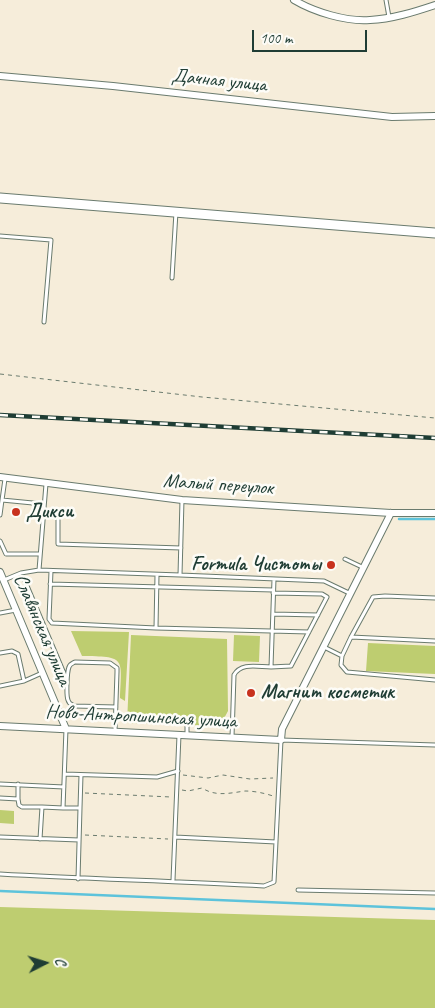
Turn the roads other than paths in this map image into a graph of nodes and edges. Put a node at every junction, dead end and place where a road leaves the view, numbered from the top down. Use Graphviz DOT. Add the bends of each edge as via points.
graph roads {
  1 [pos="294,0"];
  2 [pos="386,0"];
  3 [pos="435,5"];
  4 [pos="390,17"];
  5 [pos="0,76"];
  6 [pos="435,116"];
  7 [pos="0,198"];
  8 [pos="176,212"];
  9 [pos="435,233"];
  10 [pos="0,236"];
  11 [pos="172,278"];
  12 [pos="44,322"];
  13 [pos="3,478"];
  14 [pos="46,483"];
  15 [pos="2,500"];
  16 [pos="182,500"];
  17 [pos="43,504"];
  18 [pos="390,513"];
  19 [pos="435,513"];
  20 [pos="0,515"];
  21 [pos="58,518"];
  22 [pos="0,541"];
  23 [pos="181,548"];
  24 [pos="39,554"];
  25 [pos="345,559"];
  26 [pos="362,567"];
  27 [pos="39,570"];
  28 [pos="51,570"];
  29 [pos="0,572"];
  30 [pos="157,575"];
  31 [pos="180,575"];
  32 [pos="274,579"];
  33 [pos="4,580"];
  34 [pos="25,581"];
  35 [pos="50,584"];
  36 [pos="157,587"];
  37 [pos="273,591"];
  38 [pos="350,593"];
  39 [pos="435,598"];
  40 [pos="16,610"];
  41 [pos="0,613"];
  42 [pos="273,614"];
  43 [pos="318,615"];
  44 [pos="52,623"];
  45 [pos="45,626"];
  46 [pos="156,628"];
  47 [pos="272,631"];
  48 [pos="309,632"];
  49 [pos="351,637"];
  50 [pos="435,641"];
  51 [pos="323,647"];
  52 [pos="0,653"];
  53 [pos="342,656"];
  54 [pos="271,667"];
  55 [pos="42,673"];
  56 [pos="435,680"];
  57 [pos="24,681"];
  58 [pos="68,681"];
  59 [pos="0,686"];
  60 [pos="116,707"];
  61 [pos="187,725"];
  62 [pos="0,726"];
  63 [pos="66,729"];
  64 [pos="115,731"];
  65 [pos="179,735"];
  66 [pos="187,735"];
  67 [pos="232,738"];
  68 [pos="281,740"];
  69 [pos="435,745"];
  70 [pos="178,773"];
  71 [pos="65,774"];
  72 [pos="81,774"];
  73 [pos="0,784"];
  74 [pos="18,784"];
  75 [pos="64,787"];
  76 [pos="0,798"];
  77 [pos="18,799"];
  78 [pos="42,807"];
  79 [pos="63,808"];
  80 [pos="80,808"];
  81 [pos="0,837"];
  82 [pos="175,838"];
  83 [pos="40,839"];
  84 [pos="79,840"];
  85 [pos="276,842"];
  86 [pos="0,874"];
  87 [pos="78,878"];
  88 [pos="173,880"];
  89 [pos="298,890"];
  90 [pos="435,893"];
  1 -- 4 [label="street" via="308,8 357,20"];
  2 -- 4 [label="lane"];
  3 -- 4 [label="street"];
  5 -- 6 [label="street, Дачная улица" via="392,117"];
  7 -- 8 [label="street"];
  8 -- 9 [label="street"];
  8 -- 11 [label="lane"];
  10 -- 12 [label="lane" via="52,240"];
  13 -- 14 [label="street, Малый переулок"];
  13 -- 15 [label="lane"];
  14 -- 16 [label="street, Малый переулок"];
  14 -- 17 [label="lane"];
  15 -- 17 [label="lane"];
  15 -- 20 [label="lane"];
  16 -- 18 [label="street, Малый переулок"];
  16 -- 23 [label="lane"];
  17 -- 24 [label="lane"];
  18 -- 19 [label="street, Малый переулок"];
  18 -- 26 [label="street"];
  21 -- 23 [label="lane" via="58,544"];
  22 -- 24 [label="lane" via="6,554"];
  23 -- 31 [label="lane"];
  24 -- 27 [label="lane"];
  25 -- 26 [label="lane"];
  26 -- 38 [label="street"];
  27 -- 28 [label="lane"];
  27 -- 33 [label="lane"];
  28 -- 30 [label="lane"];
  28 -- 35 [label="lane"];
  29 -- 33 [label="street, Славянская улица"];
  30 -- 31 [label="lane"];
  30 -- 36 [label="lane"];
  31 -- 32 [label="lane"];
  32 -- 37 [label="lane"];
  32 -- 38 [label="lane" via="324,581"];
  33 -- 40 [label="street, Славянская улица"];
  34 -- 45 [label="lane"];
  35 -- 36 [label="lane"];
  35 -- 44 [label="lane" via="49,619"];
  36 -- 37 [label="lane"];
  36 -- 46 [label="lane"];
  37 -- 42 [label="lane"];
  37 -- 43 [label="lane" via="322,594 327,597"];
  38 -- 51 [label="street"];
  39 -- 49 [label="lane" via="373,597"];
  40 -- 41 [label="lane"];
  40 -- 55 [label="street, Славянская улица"];
  42 -- 43 [label="lane"];
  42 -- 47 [label="lane"];
  43 -- 48 [label="lane"];
  44 -- 45 [label="lane"];
  44 -- 46 [label="lane"];
  45 -- 58 [label="lane"];
  46 -- 47 [label="lane"];
  47 -- 48 [label="lane"];
  47 -- 54 [label="lane"];
  48 -- 54 [label="lane" via="291,666"];
  49 -- 50 [label="lane"];
  49 -- 53 [label="lane"];
  51 -- 53 [label="lane"];
  51 -- 68 [label="street" via="282,729"];
  52 -- 57 [label="lane" via="12,651 18,654"];
  53 -- 56 [label="lane" via="341,665 347,672"];
  54 -- 67 [label="lane" via="244,666 237,669"];
  55 -- 57 [label="lane"];
  55 -- 63 [label="street, Славянская улица"];
  57 -- 59 [label="lane"];
  58 -- 60 [label="lane" via="67,699 74,706"];
  58 -- 60 [label="lane" via="68,668 75,662 114,665 117,672"];
  60 -- 64 [label="lane"];
  61 -- 66 [label="lane"];
  62 -- 63 [label="street, Ново-Антропшинская улица"];
  63 -- 64 [label="street, Ново-Антропшинская улица"];
  63 -- 71 [label="lane"];
  64 -- 65 [label="street, Ново-Антропшинская улица"];
  65 -- 66 [label="street, Ново-Антропшинская улица"];
  65 -- 70 [label="lane"];
  66 -- 67 [label="street, Ново-Антропшинская улица"];
  67 -- 68 [label="street, Ново-Антропшинская улица"];
  68 -- 69 [label="lane"];
  68 -- 85 [label="lane"];
  70 -- 72 [label="lane" via="157,777"];
  70 -- 82 [label="lane"];
  71 -- 72 [label="lane"];
  71 -- 75 [label="lane"];
  72 -- 80 [label="lane"];
  73 -- 74 [label="lane"];
  74 -- 75 [label="lane"];
  74 -- 77 [label="lane"];
  75 -- 79 [label="lane"];
  76 -- 77 [label="lane"];
  77 -- 78 [label="lane" via="22,807"];
  78 -- 79 [label="lane"];
  78 -- 83 [label="lane"];
  79 -- 80 [label="lane"];
  80 -- 84 [label="lane"];
  81 -- 83 [label="lane"];
  82 -- 85 [label="lane"];
  82 -- 88 [label="lane"];
  83 -- 84 [label="lane"];
  84 -- 87 [label="lane"];
  85 -- 88 [label="lane" via="274,882 270,885"];
  86 -- 87 [label="lane"];
  87 -- 88 [label="lane"];
  89 -- 90 [label="lane"];
}
